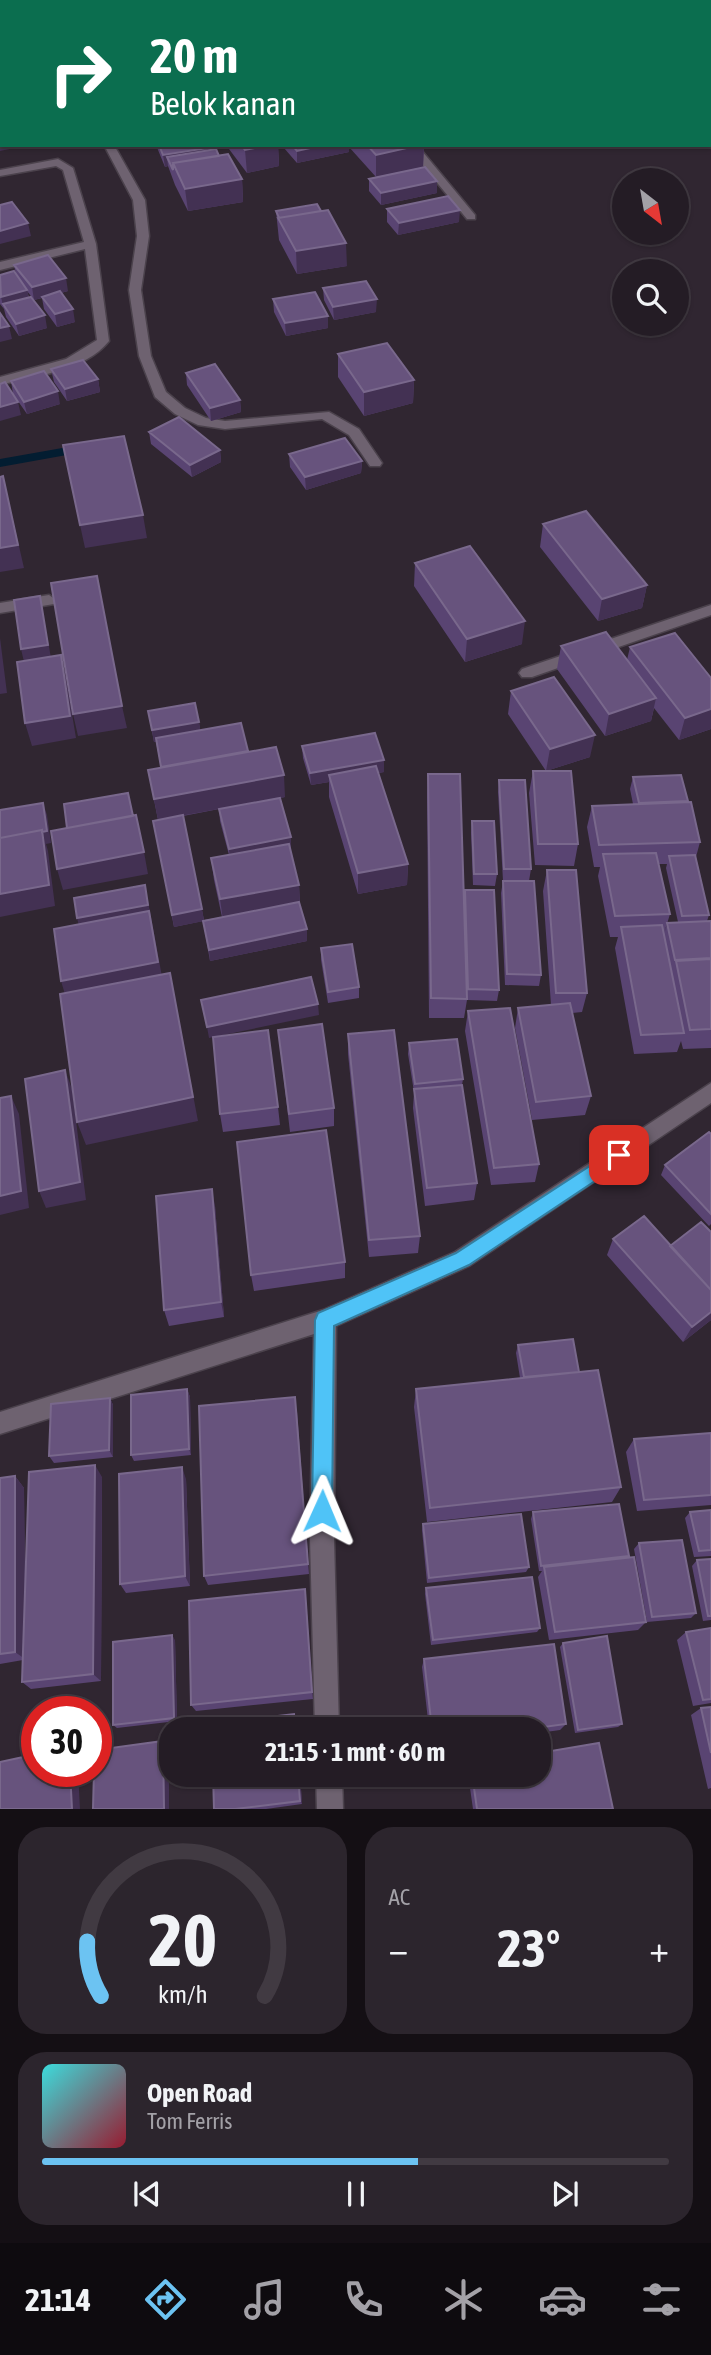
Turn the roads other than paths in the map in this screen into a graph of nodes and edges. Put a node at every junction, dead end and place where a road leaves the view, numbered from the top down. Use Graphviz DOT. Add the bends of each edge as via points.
graph roads {
  1 [pos="110,147"];
  2 [pos="413,147"];
  3 [pos="0,173"];
  4 [pos="471,217"];
  5 [pos="90,244"];
  6 [pos="0,266"];
  7 [pos="0,381"];
  8 [pos="375,463"];
  9 [pos="49,600"];
  10 [pos="0,608"];
  11 [pos="711,610"];
  12 [pos="527,673"];
  13 [pos="711,1092"];
  14 [pos="325,1320"];
  15 [pos="0,1423"];
  16 [pos="327,1717"];
  17 [pos="329,1787"];
  18 [pos="330,1809"];
  1 -- 8 [label="street" via="139,200 143,236 135,290 145,356 160,394 203,422 225,425 324,415 354,432"];
  2 -- 4 [label="street"];
  3 -- 5 [label="street" via="64,164"];
  5 -- 6 [label="street"];
  5 -- 7 [label="street" via="103,341 99,348 62,365"];
  9 -- 10 [label="street"];
  11 -- 12 [label="street"];
  13 -- 14 [label="street" via="462,1259"];
  14 -- 15 [label="street"];
  14 -- 16 [label="street" via="322,1538"];
  17 -- 18 [label="street"];
}
